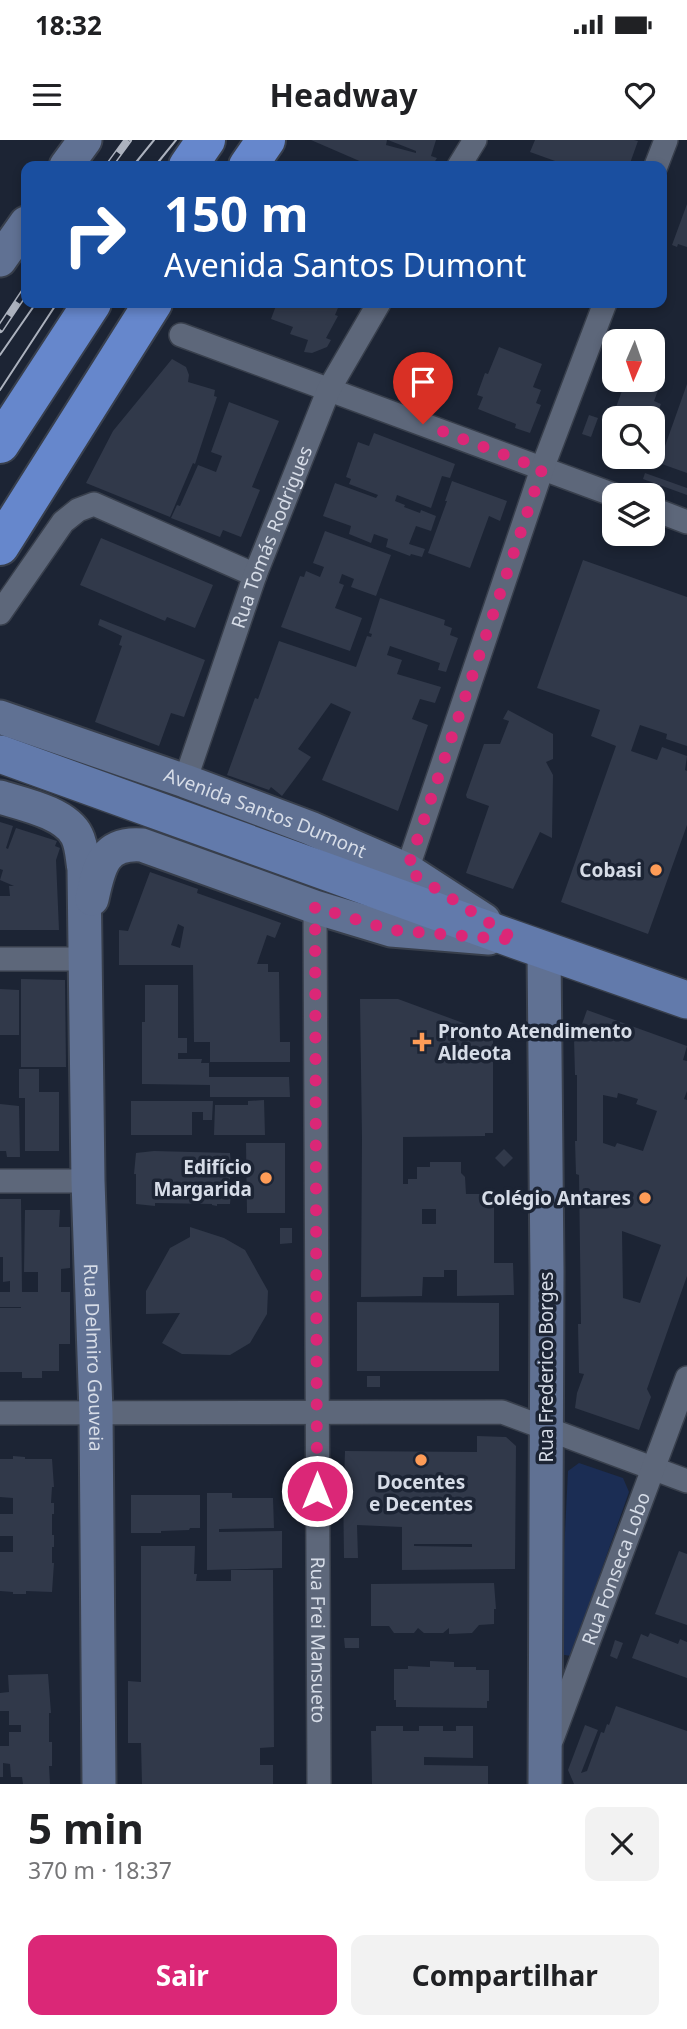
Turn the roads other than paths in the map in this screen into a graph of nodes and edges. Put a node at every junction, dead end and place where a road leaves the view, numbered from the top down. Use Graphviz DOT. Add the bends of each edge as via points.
graph roads {
  1 [pos="85,140"];
  2 [pos="206,140"];
  3 [pos="266,140"];
  4 [pos="475,140"];
  5 [pos="666,140"];
  6 [pos="70,161"];
  7 [pos="191,161"];
  8 [pos="251,161"];
  9 [pos="462,161"];
  10 [pos="658,161"];
  11 [pos="21,230"];
  12 [pos="0,260"];
  13 [pos="89,308"];
  14 [pos="150,308"];
  15 [pos="376,308"];
  16 [pos="603,308"];
  17 [pos="181,335"];
  18 [pos="329,389"];
  19 [pos="0,444"];
  20 [pos="542,469"];
  21 [pos="602,491"];
  22 [pos="665,514"];
  23 [pos="687,522"];
  24 [pos="0,546"];
  25 [pos="255,575"];
  26 [pos="0,613"];
  27 [pos="0,717"];
  28 [pos="0,754"];
  29 [pos="185,781"];
  30 [pos="0,797"];
  31 [pos="407,870"];
  32 [pos="315,907"];
  33 [pos="84,945"];
  34 [pos="530,945"];
  35 [pos="0,959"];
  36 [pos="687,1000"];
  37 [pos="0,1181"];
  38 [pos="88,1181"];
  39 [pos="687,1378"];
  40 [pos="317,1411"];
  41 [pos="96,1412"];
  42 [pos="0,1413"];
  43 [pos="545,1429"];
  44 [pos="653,1469"];
  45 [pos="687,1481"];
  46 [pos="545,1771"];
  47 [pos="99,1784"];
  48 [pos="319,1784"];
  1 -- 6 [label="street"];
  2 -- 7 [label="highway"];
  3 -- 8 [label="highway"];
  4 -- 9 [label="street"];
  5 -- 10 [label="street"];
  11 -- 12 [label="street"];
  13 -- 19 [label="highway"];
  14 -- 24 [label="highway"];
  15 -- 18 [label="street, Rua Tomás Rodrigues"];
  16 -- 20 [label="street"];
  17 -- 18 [label="street"];
  18 -- 20 [label="street"];
  18 -- 25 [label="street, Rua Tomás Rodrigues"];
  20 -- 21 [label="street"];
  20 -- 31 [label="street"];
  22 -- 23 [label="street"];
  25 -- 26 [label="street" via="94,504 63,522"];
  25 -- 29 [label="street, Rua Tomás Rodrigues"];
  27 -- 29 [label="street, Avenida Santos Dumont"];
  28 -- 34 [label="main road, Avenida Santos Dumont"];
  29 -- 31 [label="street, Avenida Santos Dumont"];
  30 -- 33 [label="street" via="43,810 76,834 83,869"];
  31 -- 34 [label="street, Avenida Santos Dumont"];
  32 -- 33 [label="street, Avenida Santos Dumont" via="142,845 127,844 113,850 98,873"];
  32 -- 34 [label="street, Avenida Santos Dumont" via="391,930"];
  32 -- 40 [label="street, Rua Frei Mansueto"];
  33 -- 35 [label="street"];
  33 -- 38 [label="street, Rua Delmiro Gouveia"];
  34 -- 36 [label="main road, Avenida Santos Dumont"];
  34 -- 43 [label="street, Rua Frederico Borges" via="547,1271"];
  37 -- 38 [label="street"];
  38 -- 41 [label="street, Rua Delmiro Gouveia"];
  39 -- 44 [label="street, Rua Fonseca Lobo"];
  40 -- 41 [label="street"];
  40 -- 43 [label="street" via="502,1412"];
  40 -- 48 [label="street, Rua Frei Mansueto"];
  41 -- 42 [label="street"];
  41 -- 47 [label="street, Rua Delmiro Gouveia"];
  43 -- 44 [label="street"];
  43 -- 46 [label="street, Rua Frederico Borges"];
  44 -- 45 [label="street"];
  44 -- 46 [label="street, Rua Fonseca Lobo"];
}
